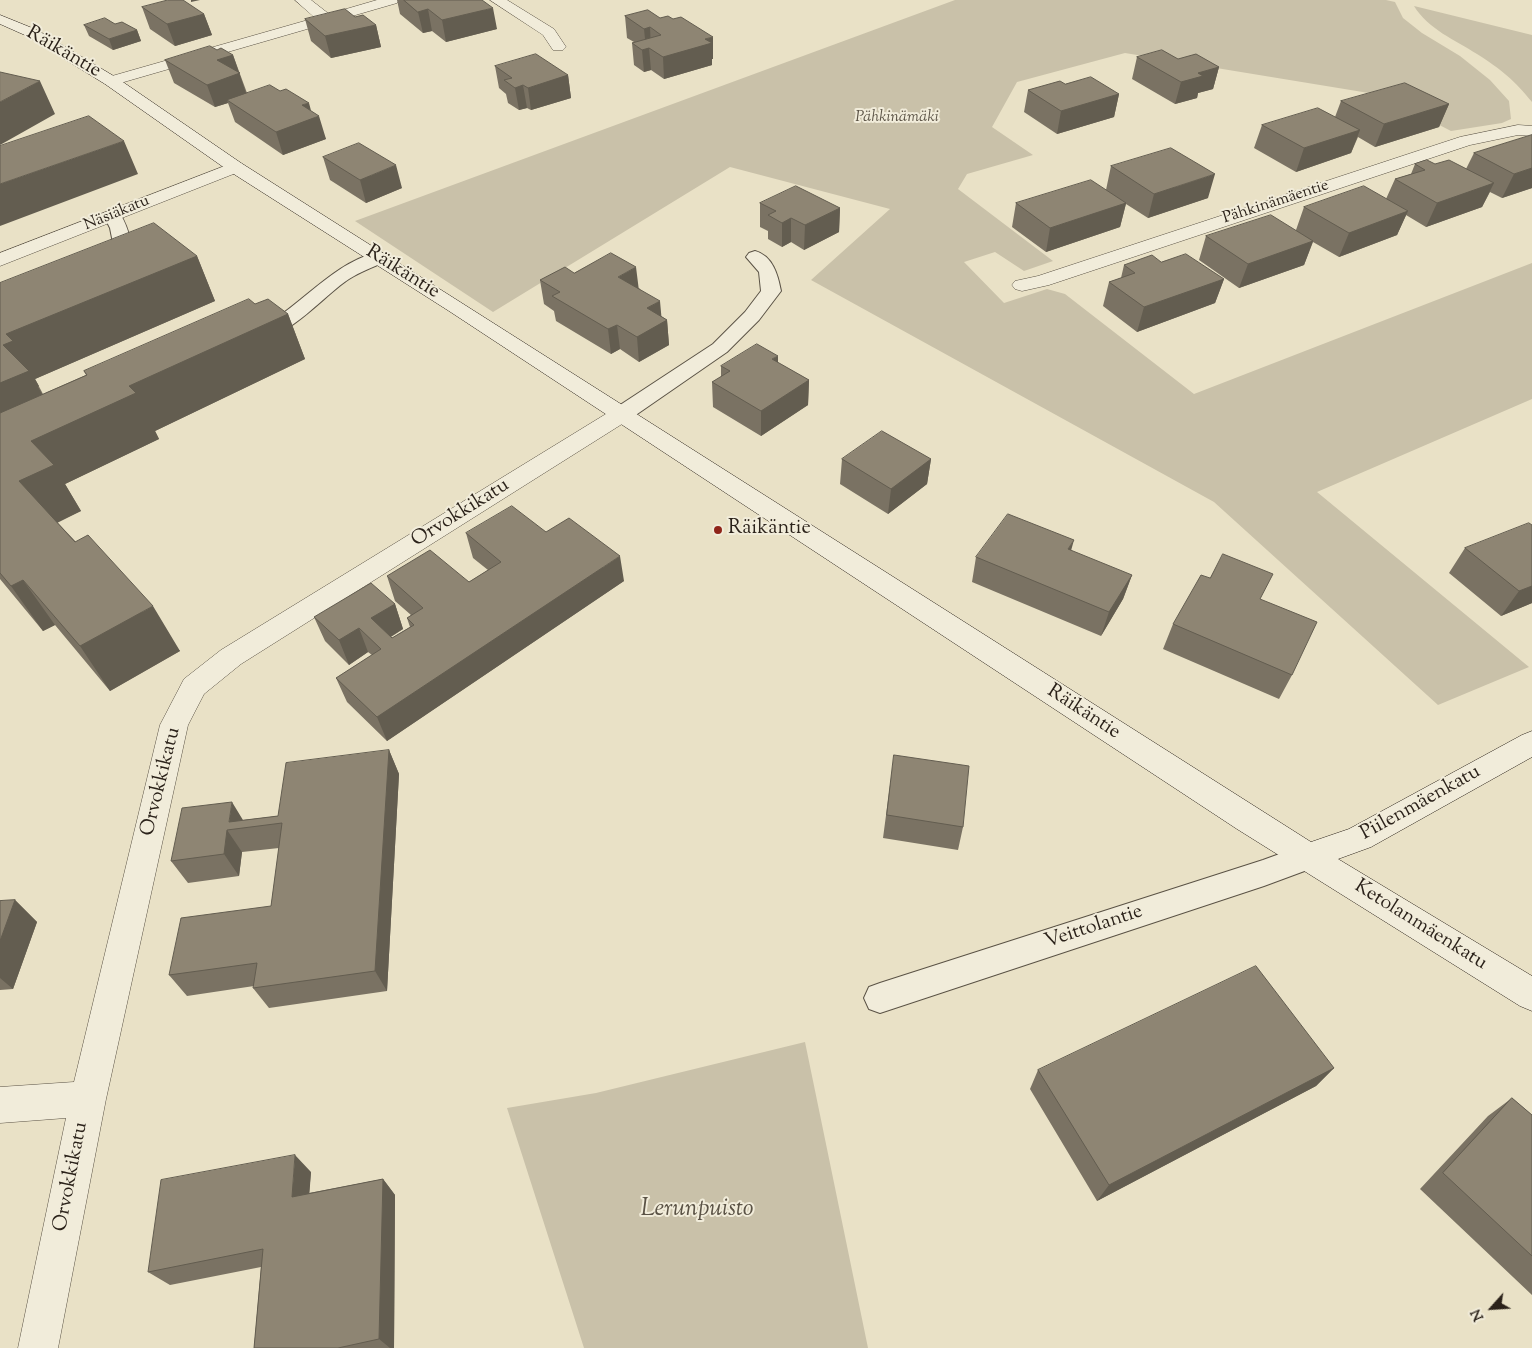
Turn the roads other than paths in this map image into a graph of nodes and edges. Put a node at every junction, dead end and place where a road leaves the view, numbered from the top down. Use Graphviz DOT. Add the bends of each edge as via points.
graph roads {
  1 [pos="302,0"];
  2 [pos="392,0"];
  3 [pos="497,0"];
  4 [pos="325,18"];
  5 [pos="0,19"];
  6 [pos="558,47"];
  7 [pos="112,80"];
  8 [pos="1532,131"];
  9 [pos="235,168"];
  10 [pos="113,216"];
  11 [pos="755,257"];
  12 [pos="378,258"];
  13 [pos="0,260"];
  14 [pos="79,263"];
  15 [pos="1022,285"];
  16 [pos="241,342"];
  17 [pos="622,414"];
  18 [pos="1532,743"];
  19 [pos="1307,857"];
  20 [pos="1532,995"];
  21 [pos="880,998"];
  22 [pos="88,1099"];
  23 [pos="0,1105"];
  24 [pos="38,1348"];
  1 -- 4 [label="street"];
  2 -- 4 [label="street"];
  3 -- 6 [label="street" via="549,32"];
  4 -- 7 [label="street"];
  5 -- 7 [label="street, Räikäntie" via="32,33"];
  7 -- 9 [label="street, Räikäntie"];
  8 -- 15 [label="street, Pähkinämäentie" via="1518,130 1466,142"];
  9 -- 10 [label="street, Näsiäkatu"];
  9 -- 12 [label="street, Räikäntie"];
  10 -- 13 [label="street, Näsiäkatu"];
  10 -- 14 [label="lane" via="123,244"];
  11 -- 17 [label="lane" via="768,271 771,291 752,316 720,348"];
  12 -- 16 [label="lane" via="342,275 284,322"];
  12 -- 17 [label="street, Räikäntie"];
  17 -- 19 [label="street, Räikäntie"];
  17 -- 22 [label="street, Orvokkikatu" via="239,652 194,687 174,725"];
  18 -- 19 [label="street, Piilenmäenkatu" via="1360,838"];
  19 -- 20 [label="street, Ketolanmäenkatu"];
  19 -- 21 [label="lane, Veittolantie"];
  22 -- 23 [label="street"];
  22 -- 24 [label="street, Orvokkikatu"];
}
